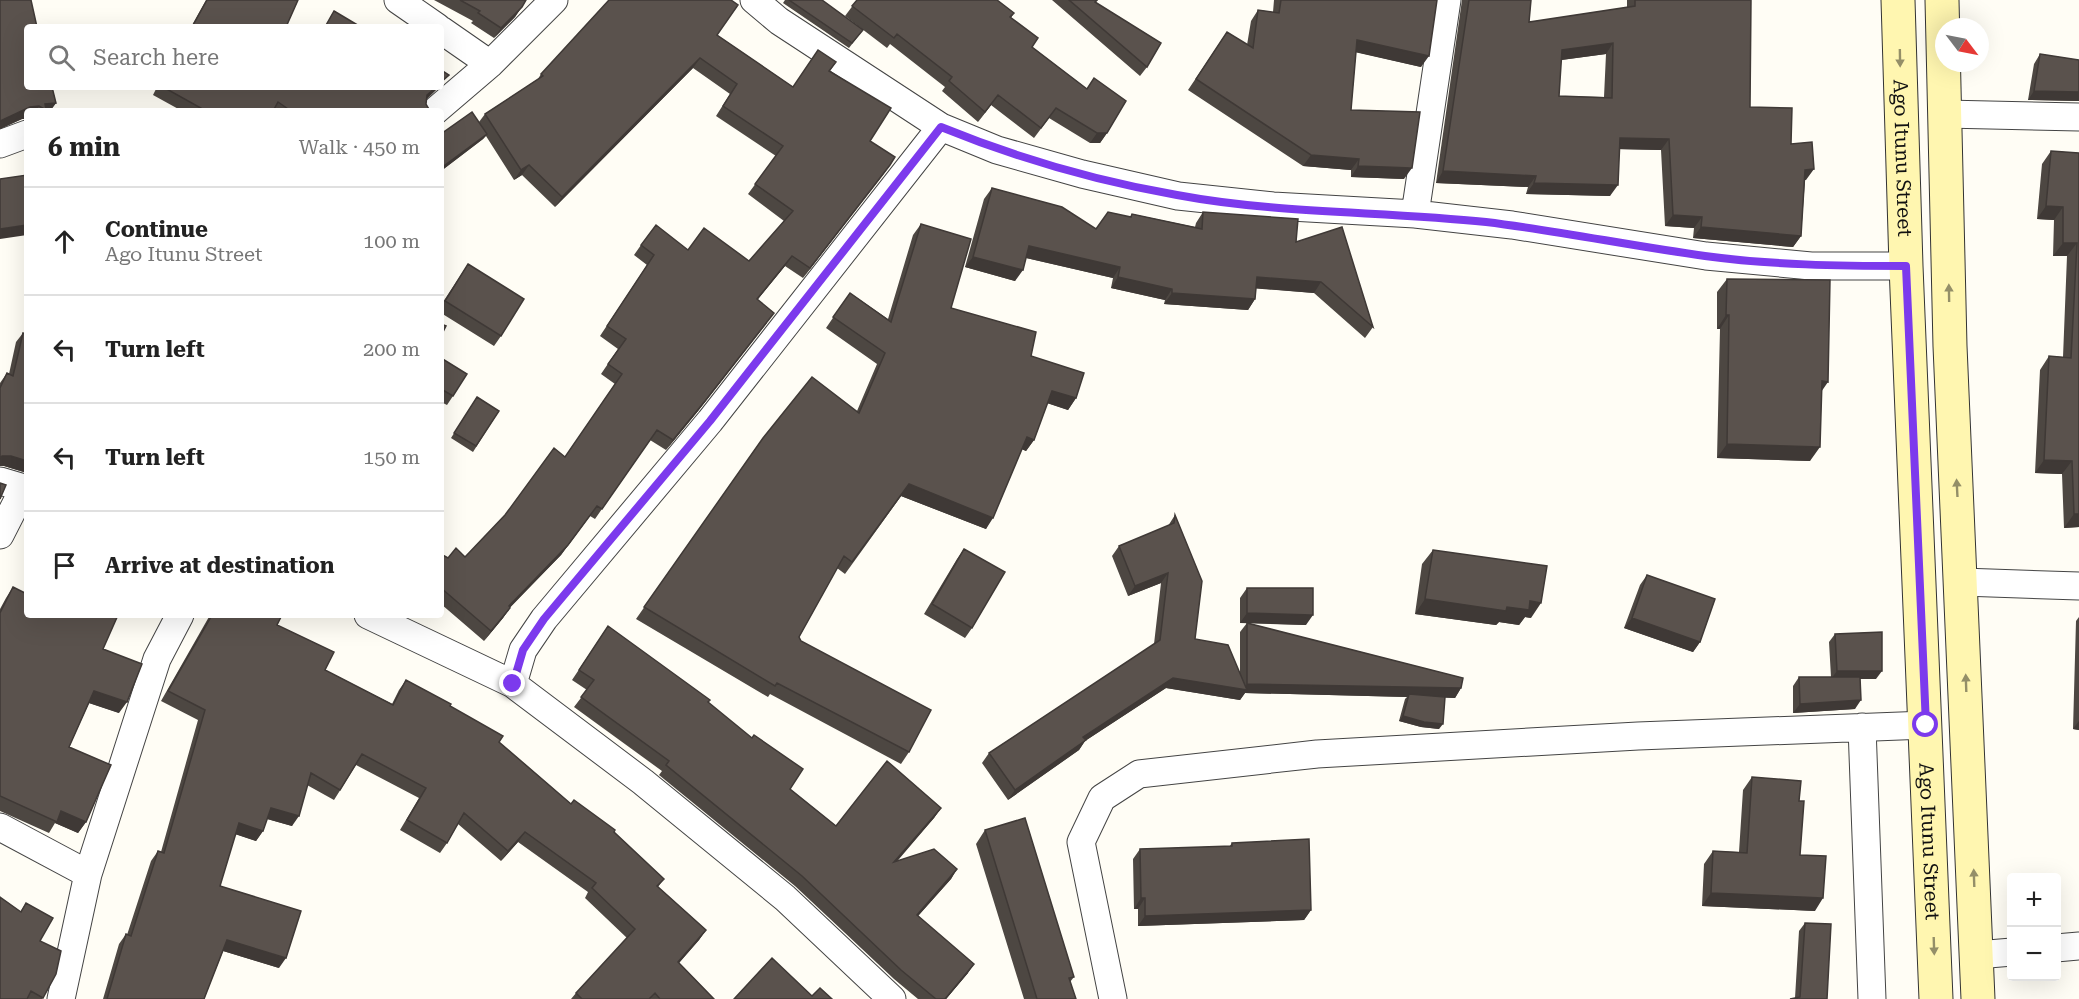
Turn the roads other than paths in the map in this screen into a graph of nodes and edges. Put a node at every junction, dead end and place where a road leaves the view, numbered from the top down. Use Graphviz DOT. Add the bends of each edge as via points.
graph roads {
  1 [pos="398,0"];
  2 [pos="554,0"];
  3 [pos="754,0"];
  4 [pos="1447,0"];
  5 [pos="1899,0"];
  6 [pos="1942,0"];
  7 [pos="433,24"];
  8 [pos="444,32"];
  9 [pos="490,64"];
  10 [pos="439,108"];
  11 [pos="1945,114"];
  12 [pos="2079,117"];
  13 [pos="941,127"];
  14 [pos="24,135"];
  15 [pos="0,144"];
  16 [pos="1415,214"];
  17 [pos="1906,266"];
  18 [pos="17,486"];
  19 [pos="0,535"];
  20 [pos="1962,582"];
  21 [pos="2079,586"];
  22 [pos="178,618"];
  23 [pos="374,618"];
  24 [pos="513,684"];
  25 [pos="1926,725"];
  26 [pos="1862,728"];
  27 [pos="0,828"];
  28 [pos="87,874"];
  29 [pos="2079,946"];
  30 [pos="2061,948"];
  31 [pos="2007,952"];
  32 [pos="1977,955"];
  33 [pos="61,999"];
  34 [pos="892,999"];
  35 [pos="1113,999"];
  36 [pos="1872,999"];
  37 [pos="1936,999"];
  38 [pos="1978,999"];
  1 -- 7 [label="street"];
  2 -- 9 [label="street"];
  3 -- 13 [label="street" via="779,21"];
  4 -- 16 [label="street"];
  5 -- 17 [label="main road, Ago Itunu Street, one-way"];
  6 -- 11 [label="main road"];
  8 -- 9 [label="street"];
  9 -- 10 [label="street"];
  11 -- 12 [label="street"];
  20 -- 11 [label="main road, one-way" via="1950,346"];
  13 -- 16 [label="street" via="997,150 1178,196"];
  13 -- 24 [label="street" via="710,421 544,619 523,650"];
  14 -- 15 [label="street"];
  16 -- 17 [label="street" via="1706,256 1811,266"];
  17 -- 25 [label="main road, Ago Itunu Street"];
  18 -- 19 [label="street"];
  20 -- 21 [label="street"];
  32 -- 20 [label="main road, one-way"];
  22 -- 28 [label="street" via="157,659"];
  23 -- 24 [label="street"];
  24 -- 34 [label="street" via="643,782 785,898"];
  25 -- 26 [label="street"];
  25 -- 37 [label="main road, Ago Itunu Street, one-way"];
  26 -- 35 [label="street" via="1317,754 1139,774 1102,798 1081,842"];
  26 -- 36 [label="street"];
  27 -- 28 [label="street"];
  28 -- 33 [label="street"];
  29 -- 30 [label="street"];
  31 -- 32 [label="street"];
  32 -- 38 [label="main road"];
}
